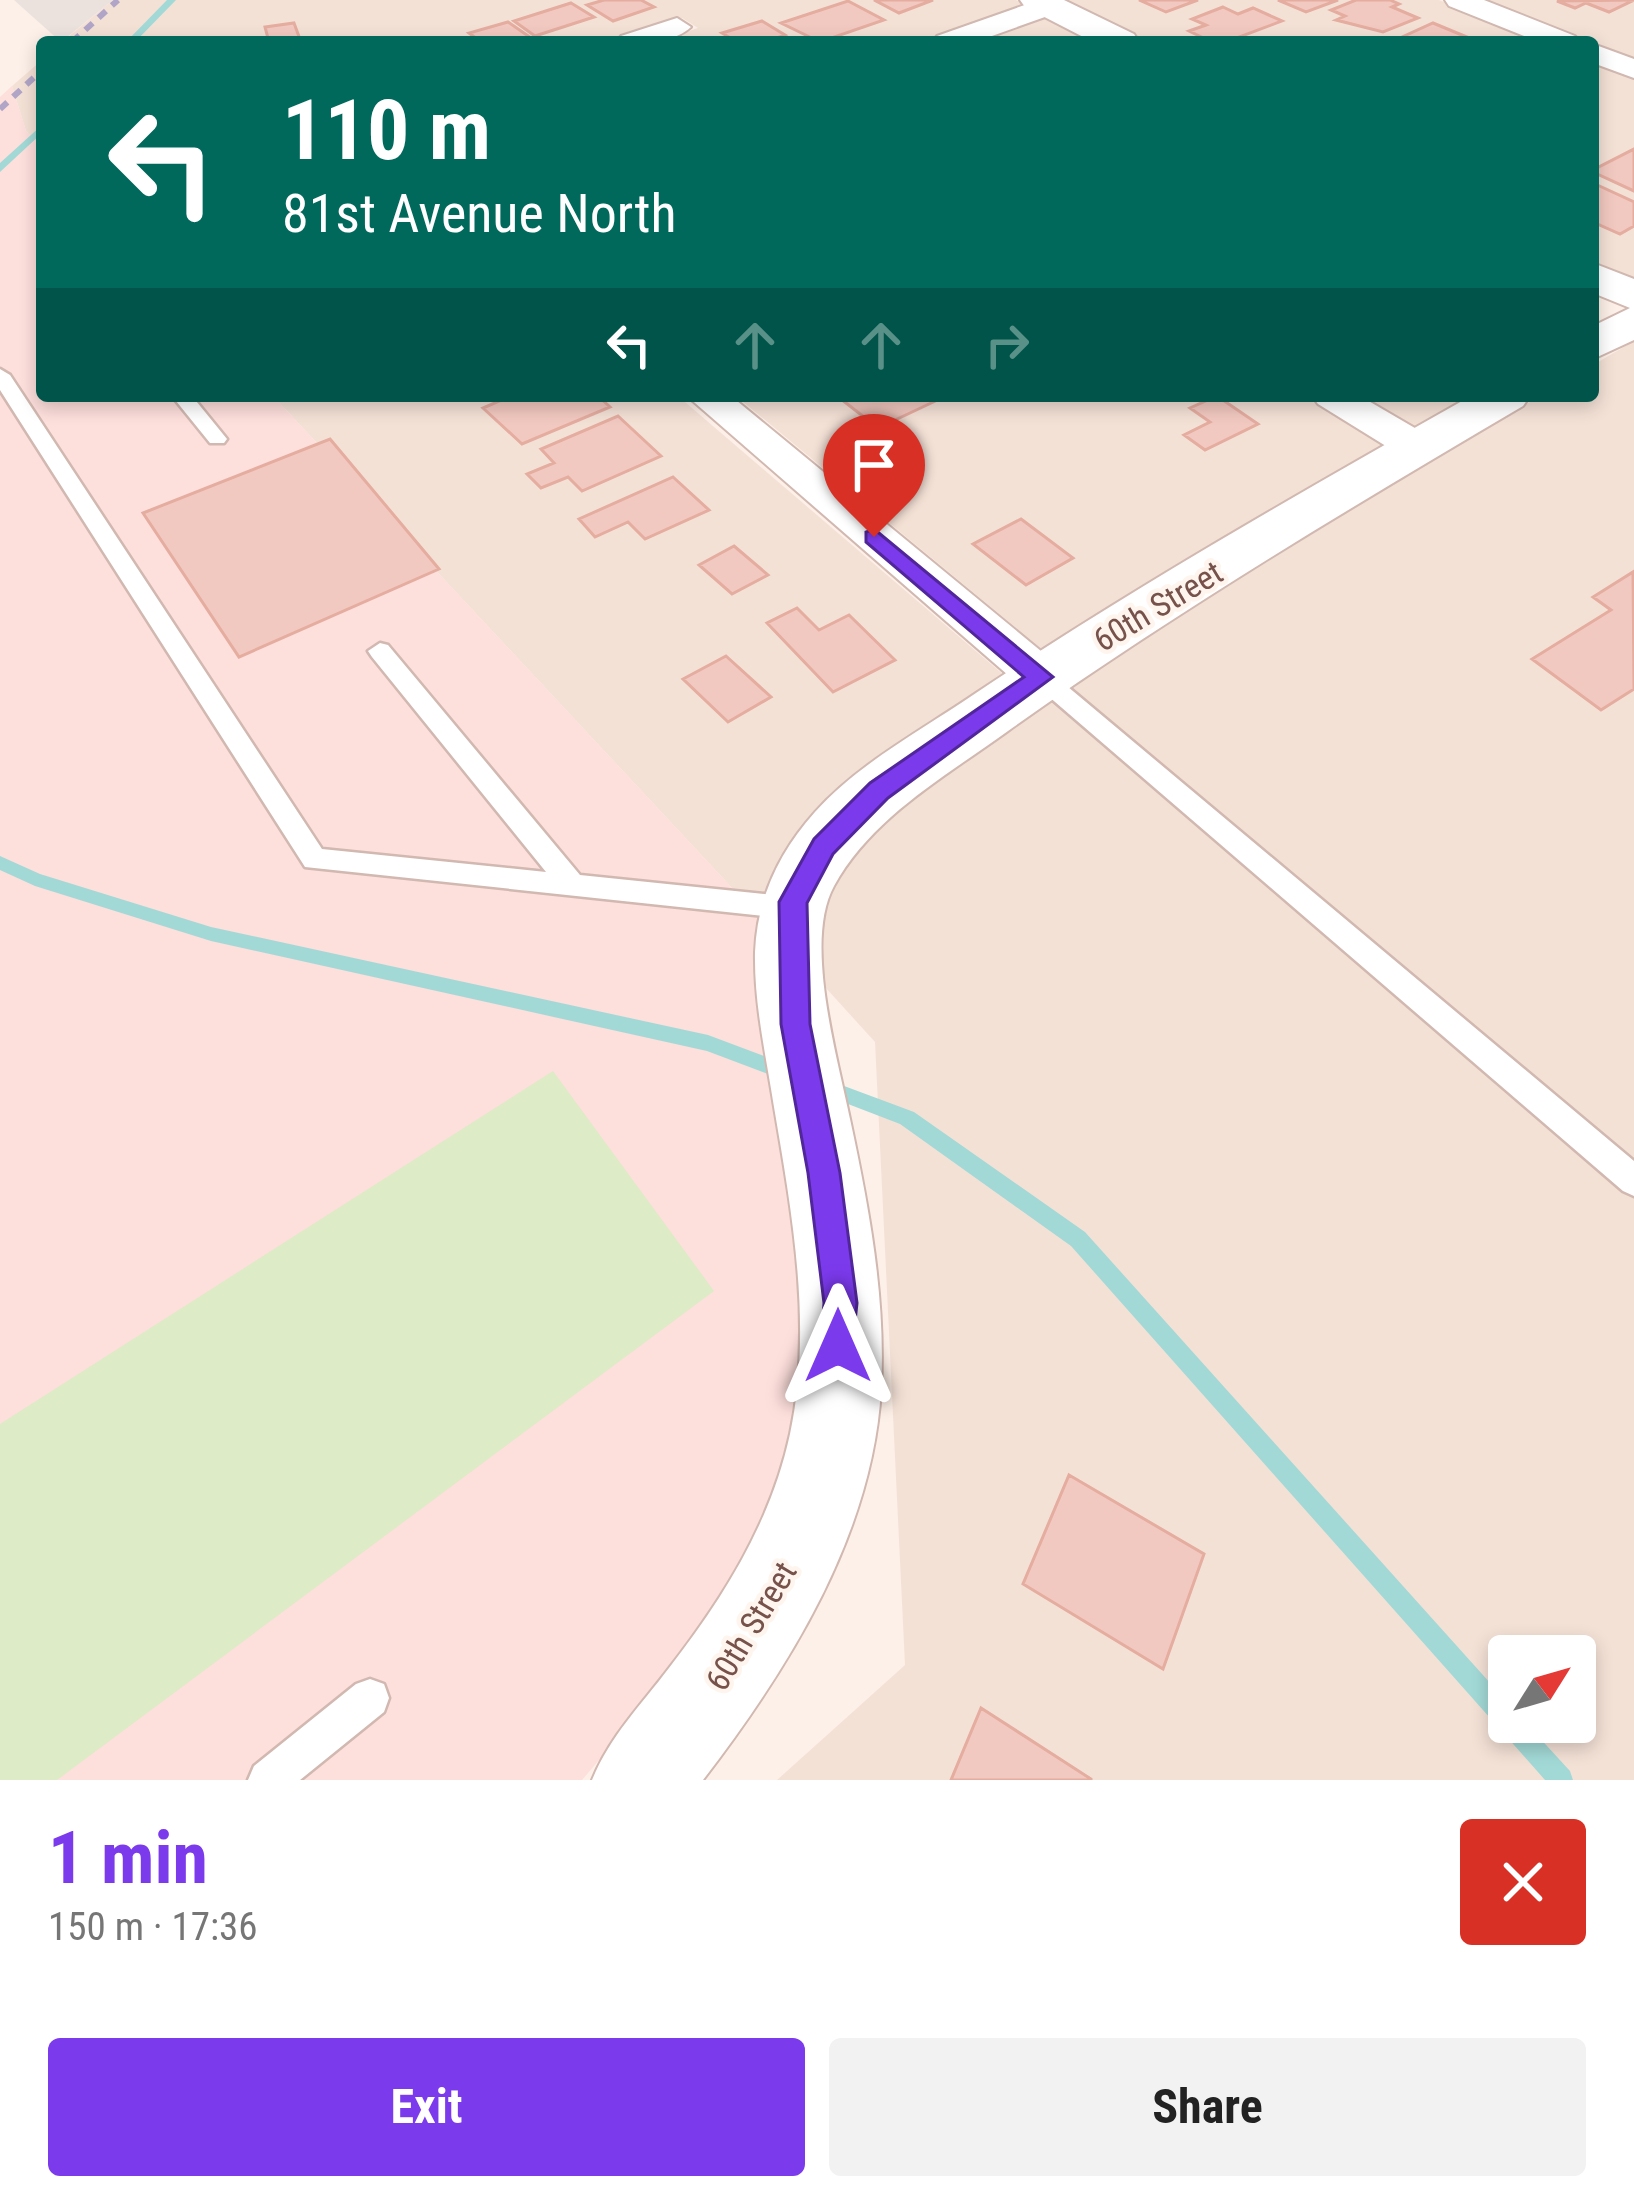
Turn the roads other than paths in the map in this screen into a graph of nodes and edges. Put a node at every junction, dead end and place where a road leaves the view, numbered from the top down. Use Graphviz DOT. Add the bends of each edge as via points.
graph roads {
  1 [pos="1459,0"];
  2 [pos="1043,3"];
  3 [pos="677,27"];
  4 [pos="649,36"];
  5 [pos="962,36"];
  6 [pos="1109,36"];
  7 [pos="1550,36"];
  8 [pos="1599,55"];
  9 [pos="1634,69"];
  10 [pos="1599,279"];
  11 [pos="1634,296"];
  12 [pos="1634,321"];
  13 [pos="1599,341"];
  14 [pos="0,375"];
  15 [pos="30,400"];
  16 [pos="187,402"];
  17 [pos="714,402"];
  18 [pos="1342,402"];
  19 [pos="1496,402"];
  20 [pos="218,439"];
  21 [pos="1417,447"];
  22 [pos="380,651"];
  23 [pos="1041,677"];
  24 [pos="573,886"];
  25 [pos="793,908"];
  26 [pos="1634,1181"];
  27 [pos="370,1698"];
  28 [pos="268,1780"];
  29 [pos="641,1780"];
  1 -- 7 [label="street"];
  2 -- 5 [label="street"];
  2 -- 6 [label="street"];
  3 -- 4 [label="street"];
  8 -- 9 [label="street"];
  10 -- 11 [label="street"];
  12 -- 13 [label="street"];
  14 -- 15 [label="lane"];
  15 -- 24 [label="lane" via="314,859"];
  16 -- 20 [label="lane"];
  17 -- 23 [label="street"];
  18 -- 21 [label="street"];
  19 -- 21 [label="street, 60th Street"];
  21 -- 23 [label="street, 60th Street"];
  22 -- 24 [label="lane"];
  23 -- 25 [label="street, 60th Street" via="879,790 824,847"];
  23 -- 26 [label="lane"];
  24 -- 25 [label="lane"];
  25 -- 29 [label="street, 60th Street" via="795,1024 841,1303 834,1431 793,1565 725,1677"];
  27 -- 28 [label="lane"];
}
